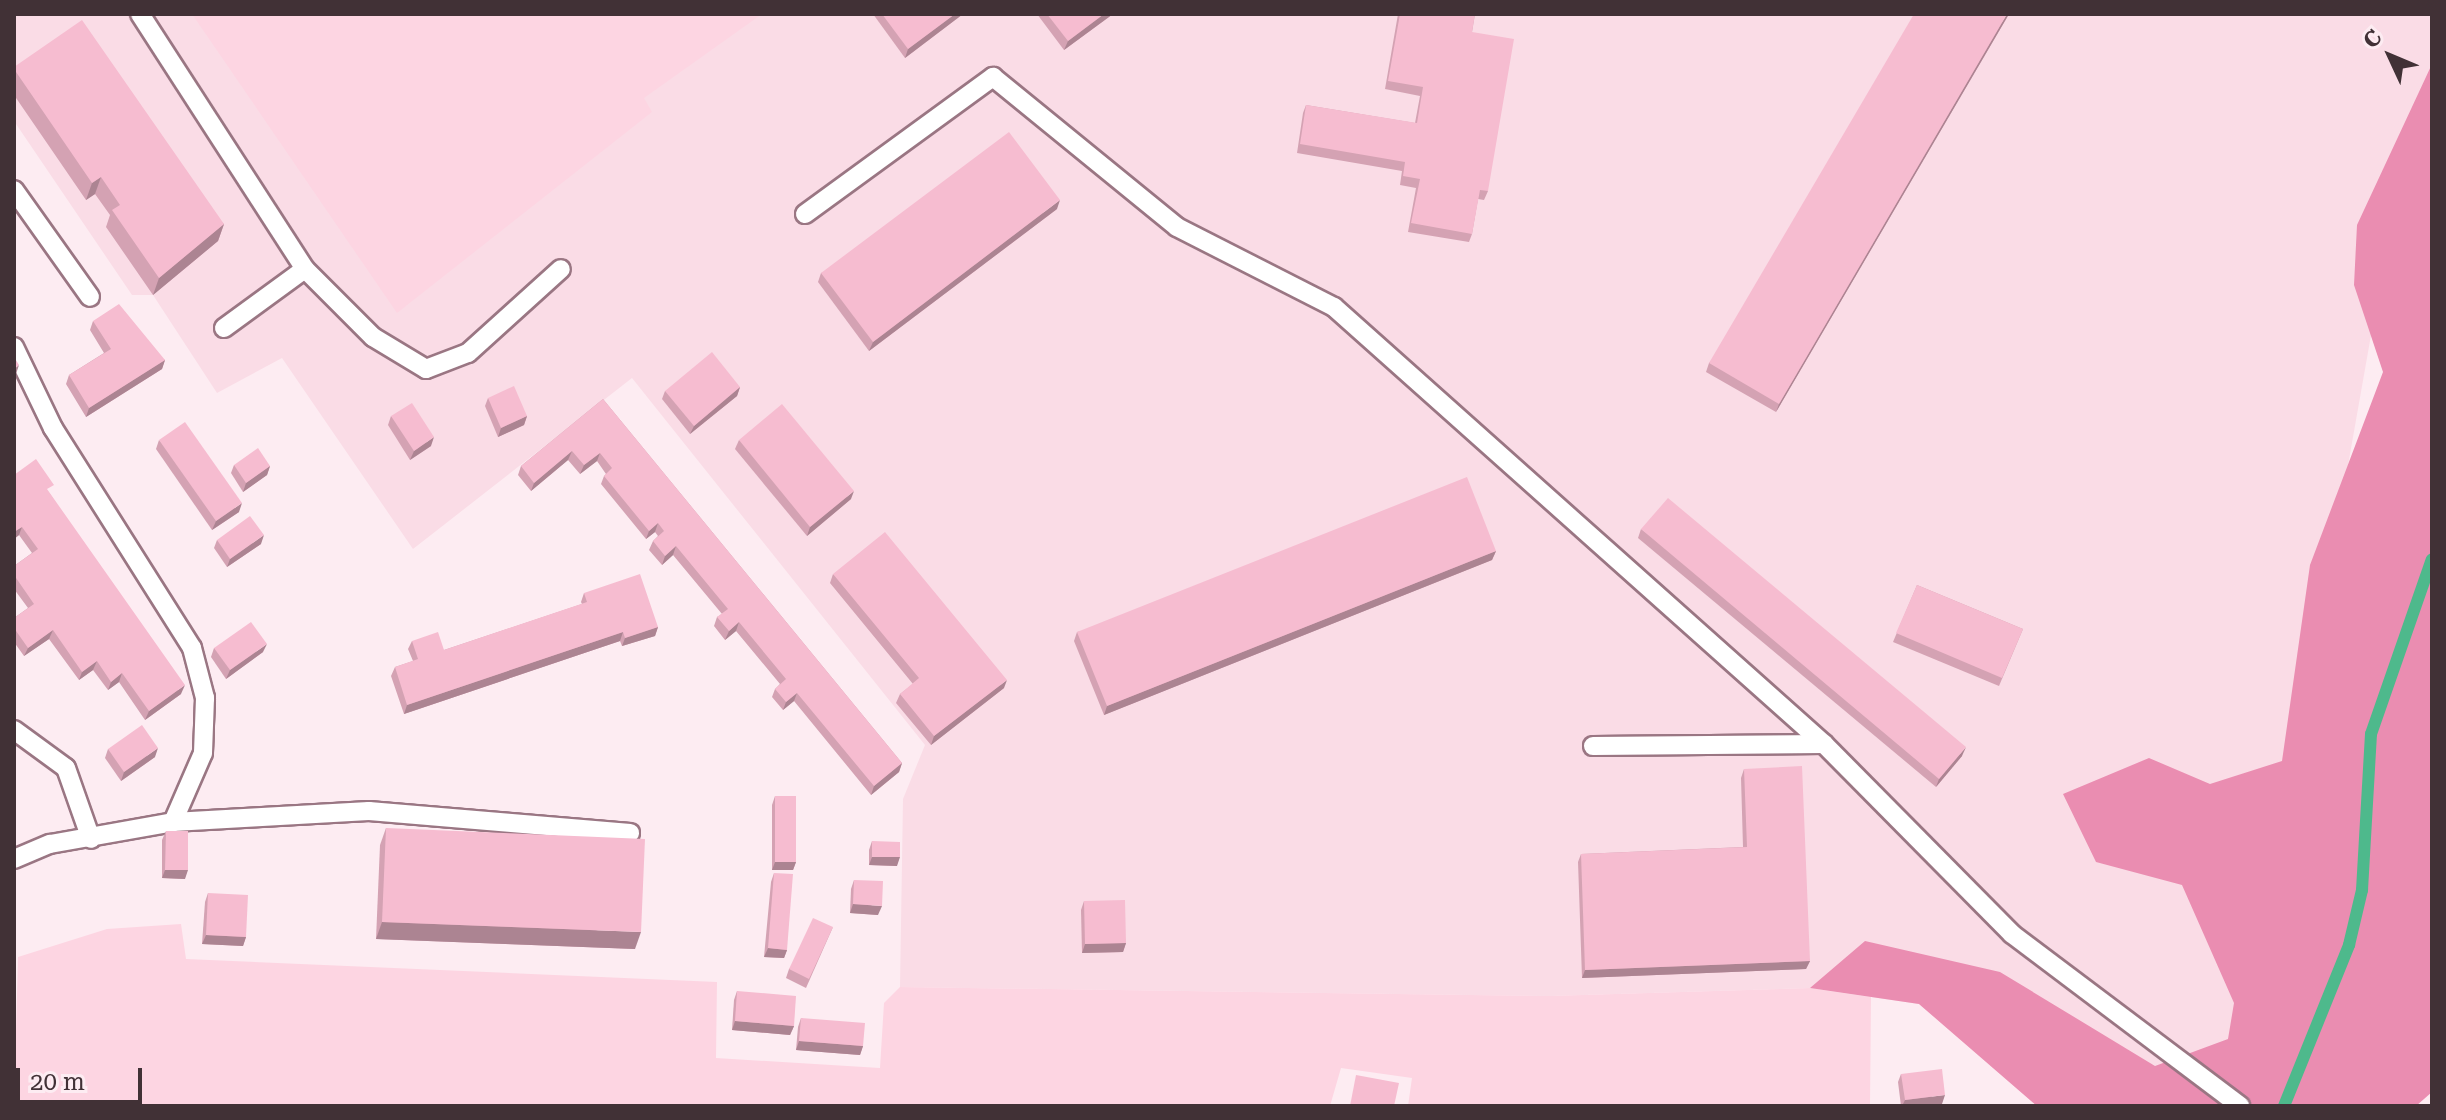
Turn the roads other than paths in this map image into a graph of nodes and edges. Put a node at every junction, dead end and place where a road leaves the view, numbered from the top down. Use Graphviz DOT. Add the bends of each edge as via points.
graph roads {
  1 [pos="140,14"];
  2 [pos="14,190"];
  3 [pos="805,214"];
  4 [pos="305,269"];
  5 [pos="561,269"];
  6 [pos="90,297"];
  7 [pos="224,328"];
  8 [pos="14,347"];
  9 [pos="14,730"];
  10 [pos="1824,744"];
  11 [pos="1593,746"];
  12 [pos="173,822"];
  13 [pos="630,833"];
  14 [pos="91,839"];
  15 [pos="14,859"];
  16 [pos="2240,1106"];
  1 -- 4 [label="lane"];
  2 -- 6 [label="lane"];
  3 -- 10 [label="lane" via="993,77 1177,227 1334,307"];
  4 -- 5 [label="lane" via="373,337 426,369 477,345"];
  4 -- 7 [label="lane"];
  8 -- 12 [label="lane" via="53,428 192,648 205,698 203,753"];
  9 -- 14 [label="lane" via="66,768"];
  10 -- 11 [label="lane"];
  10 -- 16 [label="lane" via="2012,934"];
  12 -- 13 [label="lane" via="369,811"];
  12 -- 14 [label="lane"];
  14 -- 15 [label="lane"];
}
